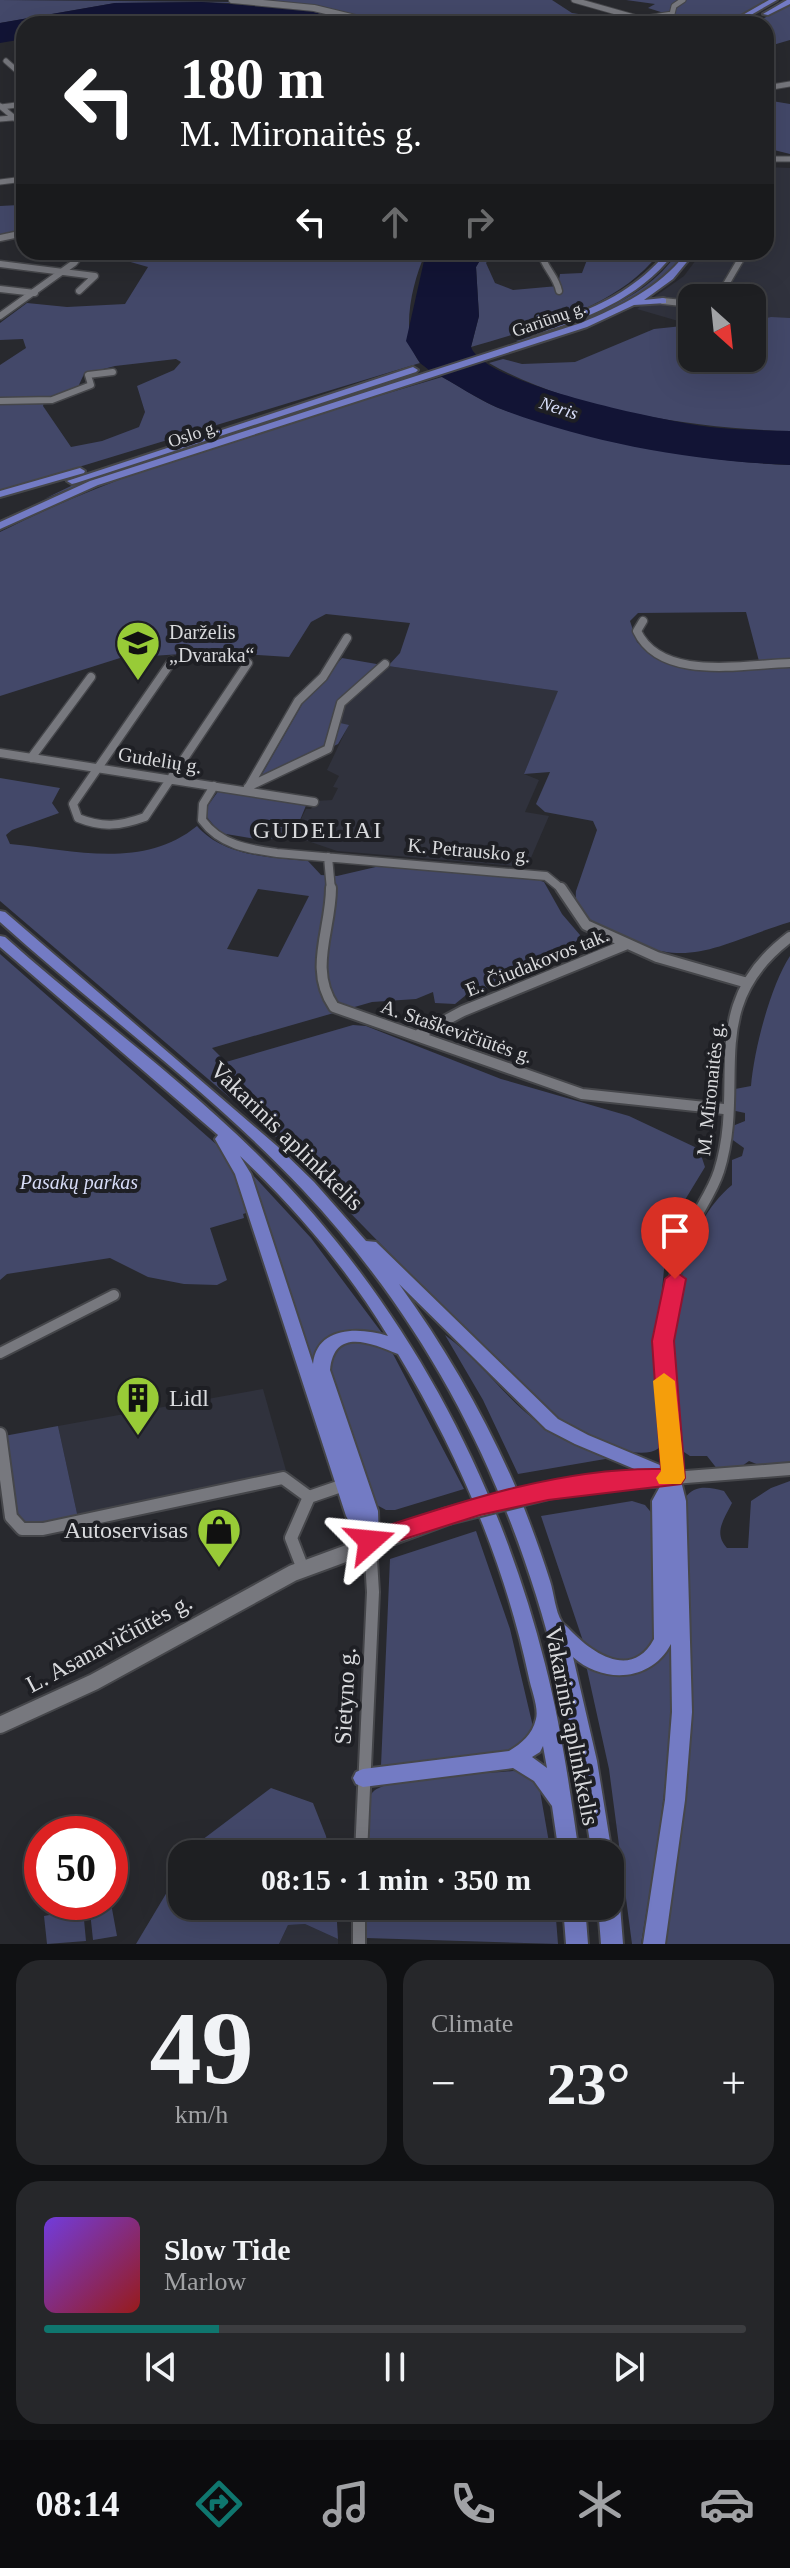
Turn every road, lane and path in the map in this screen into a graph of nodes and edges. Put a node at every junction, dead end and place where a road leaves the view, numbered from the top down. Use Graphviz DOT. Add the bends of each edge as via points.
graph roads {
  1 [pos="232,0"];
  2 [pos="574,0"];
  3 [pos="683,0"];
  4 [pos="774,0"];
  5 [pos="790,1"];
  6 [pos="347,16"];
  7 [pos="635,16"];
  8 [pos="662,16"];
  9 [pos="745,16"];
  10 [pos="763,16"];
  11 [pos="6,61"];
  12 [pos="16,70"];
  13 [pos="1,107"];
  14 [pos="14,118"];
  15 [pos="0,119"];
  16 [pos="75,260"];
  17 [pos="542,260"];
  18 [pos="664,260"];
  19 [pos="685,260"];
  20 [pos="740,260"];
  21 [pos="0,264"];
  22 [pos="63,272"];
  23 [pos="726,284"];
  24 [pos="655,288"];
  25 [pos="0,289"];
  26 [pos="79,291"];
  27 [pos="559,291"];
  28 [pos="35,293"];
  29 [pos="663,301"];
  30 [pos="678,303"];
  31 [pos="629,304"];
  32 [pos="0,316"];
  33 [pos="113,372"];
  34 [pos="387,378"];
  35 [pos="400,384"];
  36 [pos="327,396"];
  37 [pos="0,401"];
  38 [pos="0,494"];
  39 [pos="0,516"];
  40 [pos="0,526"];
  41 [pos="643,621"];
  42 [pos="347,638"];
  43 [pos="172,661"];
  44 [pos="248,663"];
  45 [pos="790,663"];
  46 [pos="385,664"];
  47 [pos="91,677"];
  48 [pos="0,753"];
  49 [pos="31,758"];
  50 [pos="97,769"];
  51 [pos="169,780"];
  52 [pos="214,786"];
  53 [pos="247,789"];
  54 [pos="314,802"];
  55 [pos="328,857"];
  56 [pos="0,915"];
  57 [pos="790,937"];
  58 [pos="0,940"];
  59 [pos="627,944"];
  60 [pos="744,982"];
  61 [pos="418,1035"];
  62 [pos="724,1109"];
  63 [pos="210,1119"];
  64 [pos="341,1222"];
  65 [pos="114,1295"];
  66 [pos="406,1351"];
  67 [pos="0,1353"];
  68 [pos="0,1434"];
  69 [pos="790,1469"];
  70 [pos="673,1478"];
  71 [pos="344,1485"];
  72 [pos="309,1497"];
  73 [pos="370,1541"];
  74 [pos="303,1569"];
  75 [pos="559,1630"];
  76 [pos="548,1714"];
  77 [pos="0,1725"];
  78 [pos="513,1759"];
  79 [pos="363,1778"];
  80 [pos="564,1807"];
  81 [pos="361,1840"];
  82 [pos="568,1840"];
  83 [pos="600,1840"];
  84 [pos="359,1920"];
  85 [pos="575,1920"];
  86 [pos="610,1920"];
  87 [pos="359,1944"];
  88 [pos="577,1944"];
  89 [pos="612,1944"];
  90 [pos="654,1944"];
  1 -- 6 [label="street"];
  2 -- 7 [label="street"];
  3 -- 8 [label="street" via="672,14"];
  4 -- 9 [label="highway"];
  5 -- 10 [label="highway"];
  11 -- 12 [label="street"];
  13 -- 14 [label="street"];
  14 -- 15 [label="street"];
  16 -- 22 [label="street"];
  17 -- 27 [label="street" via="556,276"];
  18 -- 34 [label="highway, Gariūnų g." via="651,275 609,302"];
  19 -- 24 [label="highway, Gariūnų g."];
  20 -- 23 [label="street"];
  21 -- 22 [label="street"];
  22 -- 26 [label="street" via="95,276"];
  22 -- 28 [label="street"];
  24 -- 29 [label="highway" via="653,296"];
  24 -- 31 [label="highway, Gariūnų g."];
  25 -- 28 [label="street"];
  28 -- 32 [label="street"];
  29 -- 30 [label="street"];
  29 -- 31 [label="highway"];
  31 -- 35 [label="highway, Gariūnų g." via="584,325"];
  33 -- 37 [label="street" via="88,375 91,385 52,400"];
  34 -- 36 [label="highway, Oslo g."];
  35 -- 40 [label="highway, Oslo g." via="94,483"];
  36 -- 38 [label="highway"];
  36 -- 39 [label="highway, Oslo g." via="101,469"];
  41 -- 45 [label="street" via="637,631 640,637 651,652 669,660"];
  42 -- 53 [label="street" via="323,677 298,701"];
  43 -- 50 [label="street"];
  44 -- 51 [label="street"];
  46 -- 53 [label="street" via="341,703 328,749"];
  47 -- 49 [label="street"];
  48 -- 49 [label="street, Gudelių g."];
  49 -- 50 [label="street, Gudelių g."];
  50 -- 51 [label="street, Gudelių g."];
  50 -- 51 [label="street" via="73,808 83,822 98,826 145,817"];
  51 -- 52 [label="street, Gudelių g."];
  52 -- 53 [label="street, Gudelių g."];
  52 -- 55 [label="street, K. Petrausko g." via="201,813 215,835 256,849"];
  53 -- 54 [label="street, Gudelių g."];
  55 -- 59 [label="street, K. Petrausko g." via="546,876 562,886 581,920"];
  55 -- 61 [label="street, A. Staškevičiūtės g." via="325,997 347,1014"];
  56 -- 64 [label="highway, Vakarinis aplinkkelis" via="228,1110"];
  57 -- 60 [label="street" via="768,949"];
  58 -- 63 [label="highway, Vakarinis aplinkkelis"];
  59 -- 60 [label="street, K. Petrausko g."];
  59 -- 61 [label="street, E. Čiudakovos tak." via="463,1011"];
  60 -- 62 [label="street, M. Mironaitės g."];
  61 -- 62 [label="street, A. Staškevičiūtės g." via="582,1094"];
  62 -- 70 [label="street, M. Mironaitės g." via="723,1158 684,1244 663,1341"];
  63 -- 66 [label="highway, Vakarinis aplinkkelis" via="316,1226 373,1297"];
  63 -- 71 [label="highway" via="243,1174"];
  64 -- 70 [label="highway" via="552,1424"];
  64 -- 75 [label="highway, Vakarinis aplinkkelis" via="423,1331 476,1421"];
  65 -- 67 [label="street"];
  66 -- 73 [label="highway" via="356,1334 333,1343 322,1358 321,1370 369,1511"];
  66 -- 76 [label="highway, Vakarinis aplinkkelis" via="449,1428 502,1550"];
  68 -- 72 [label="street" via="11,1517 22,1529 43,1529 275,1479 289,1480"];
  69 -- 70 [label="street"];
  70 -- 73 [label="main road, L. Asanavičiūtės g., bridge" via="548,1491"];
  70 -- 75 [label="highway" via="661,1501 664,1639 655,1655 631,1667 610,1667 584,1656"];
  70 -- 90 [label="highway" via="682,1712"];
  71 -- 72 [label="street"];
  71 -- 73 [label="highway"];
  72 -- 74 [label="street" via="291,1538"];
  73 -- 74 [label="main road, L. Asanavičiūtės g."];
  73 -- 79 [label="street, Sietyno g." via="373,1592"];
  74 -- 77 [label="main road, L. Asanavičiūtės g." via="241,1598 89,1686"];
  75 -- 83 [label="highway, Vakarinis aplinkkelis"];
  76 -- 78 [label="highway" via="533,1746"];
  76 -- 80 [label="highway, Vakarinis aplinkkelis"];
  78 -- 79 [label="highway"];
  78 -- 80 [label="highway" via="544,1775"];
  79 -- 81 [label="street, Sietyno g."];
  80 -- 82 [label="highway, Vakarinis aplinkkelis"];
  84 -- 87 [label="street"];
  85 -- 88 [label="highway"];
  86 -- 89 [label="highway"];
}
